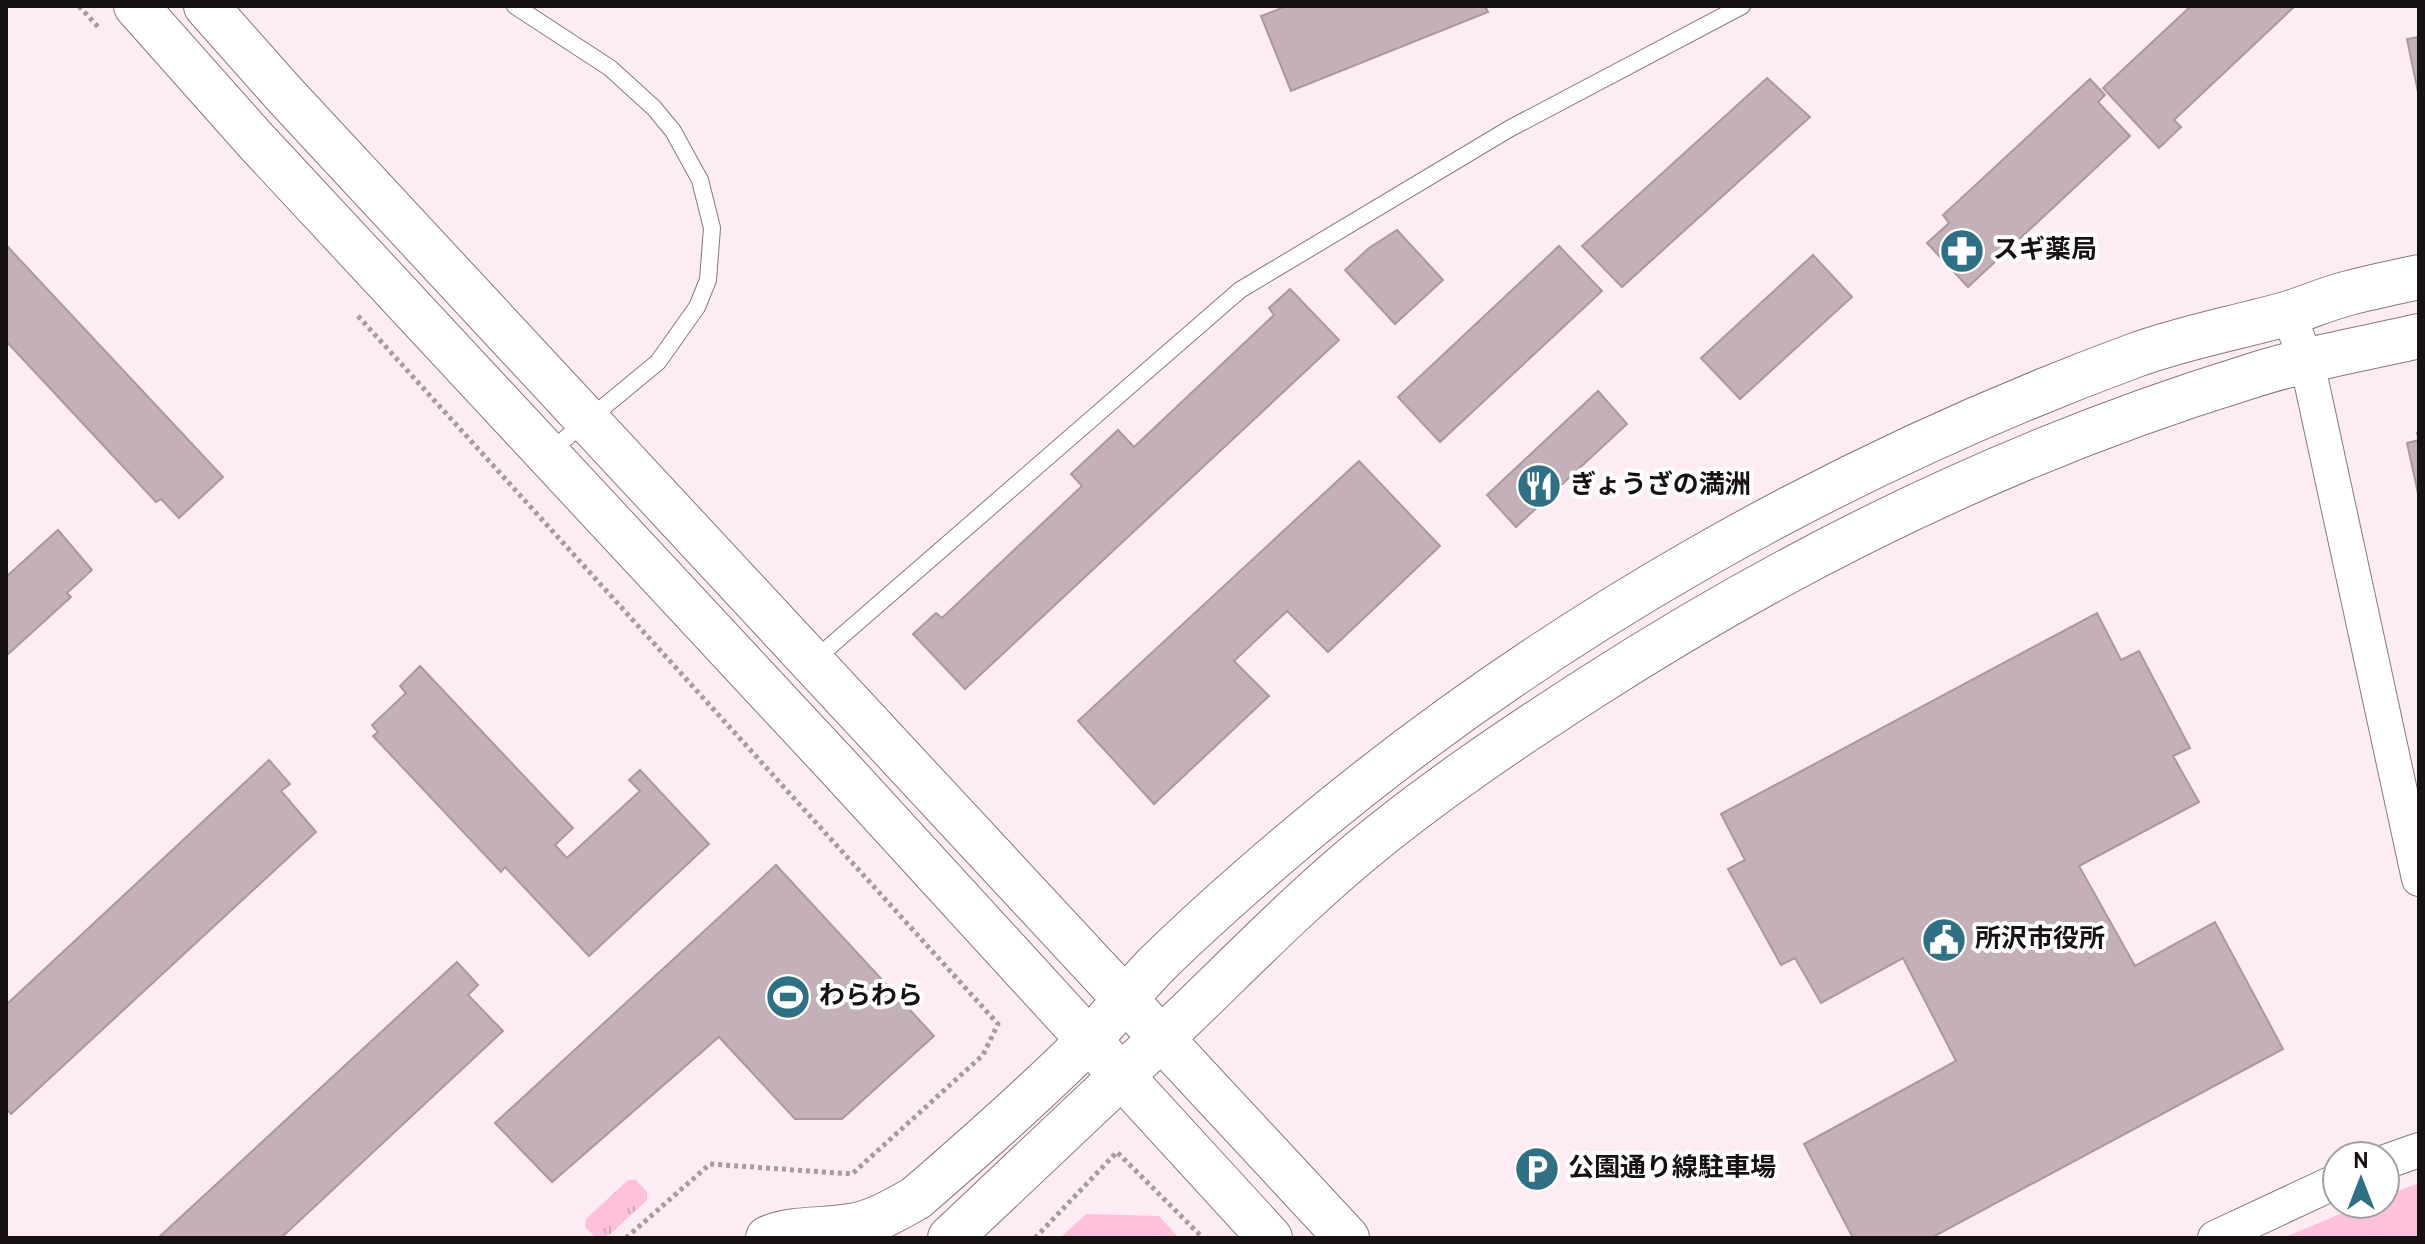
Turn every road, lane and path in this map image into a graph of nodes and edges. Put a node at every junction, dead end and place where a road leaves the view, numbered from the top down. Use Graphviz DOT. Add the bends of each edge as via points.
graph roads {
  1 [pos="136,6"];
  2 [pos="206,6"];
  3 [pos="515,6"];
  4 [pos="1742,6"];
  5 [pos="2419,277"];
  6 [pos="2288,313"];
  7 [pos="2419,336"];
  8 [pos="2307,362"];
  9 [pos="589,420"];
  10 [pos="546,454"];
  11 [pos="535,514"];
  12 [pos="813,661"];
  13 [pos="2419,879"];
  14 [pos="1126,999"];
  15 [pos="1162,1037"];
  16 [pos="1089,1040"];
  17 [pos="1122,1076"];
  18 [pos="2321,1188"];
  19 [pos="626,1238"];
  20 [pos="768,1238"];
  21 [pos="950,1238"];
  22 [pos="1035,1238"];
  23 [pos="1203,1238"];
  24 [pos="1270,1238"];
  25 [pos="1347,1238"];
  26 [pos="2215,1238"];
  1 -- 10 [label="street"];
  2 -- 9 [label="street"];
  3 -- 9 [label="lane" via="610,68 654,108 688,155 712,228 708,280 697,307 658,362"];
  4 -- 12 [label="lane" via="1509,129 1240,290"];
  5 -- 6 [label="street"];
  6 -- 8 [label="street"];
  6 -- 14 [label="street" via="2134,356 1989,413 1771,518 1621,604 1373,776 1243,885"];
  7 -- 8 [label="street"];
  8 -- 13 [label="street"];
  8 -- 15 [label="street" via="2165,404 2035,454 1827,548 1710,614 1545,718 1364,849"];
  9 -- 10 [label="lane"];
  9 -- 12 [label="street"];
  10 -- 16 [label="street"];
  11 -- 19 [label="path" via="998,1024 983,1055 852,1174 710,1164"];
  12 -- 14 [label="street"];
  14 -- 15 [label="street"];
  14 -- 16 [label="street"];
  15 -- 17 [label="street"];
  15 -- 25 [label="street"];
  16 -- 17 [label="street"];
  16 -- 20 [label="street" via="916,1198 885,1216 854,1225"];
  17 -- 21 [label="street"];
  17 -- 24 [label="street"];
  18 -- 26 [label="street"];
  22 -- 23 [label="path" via="1117,1152"];
}
